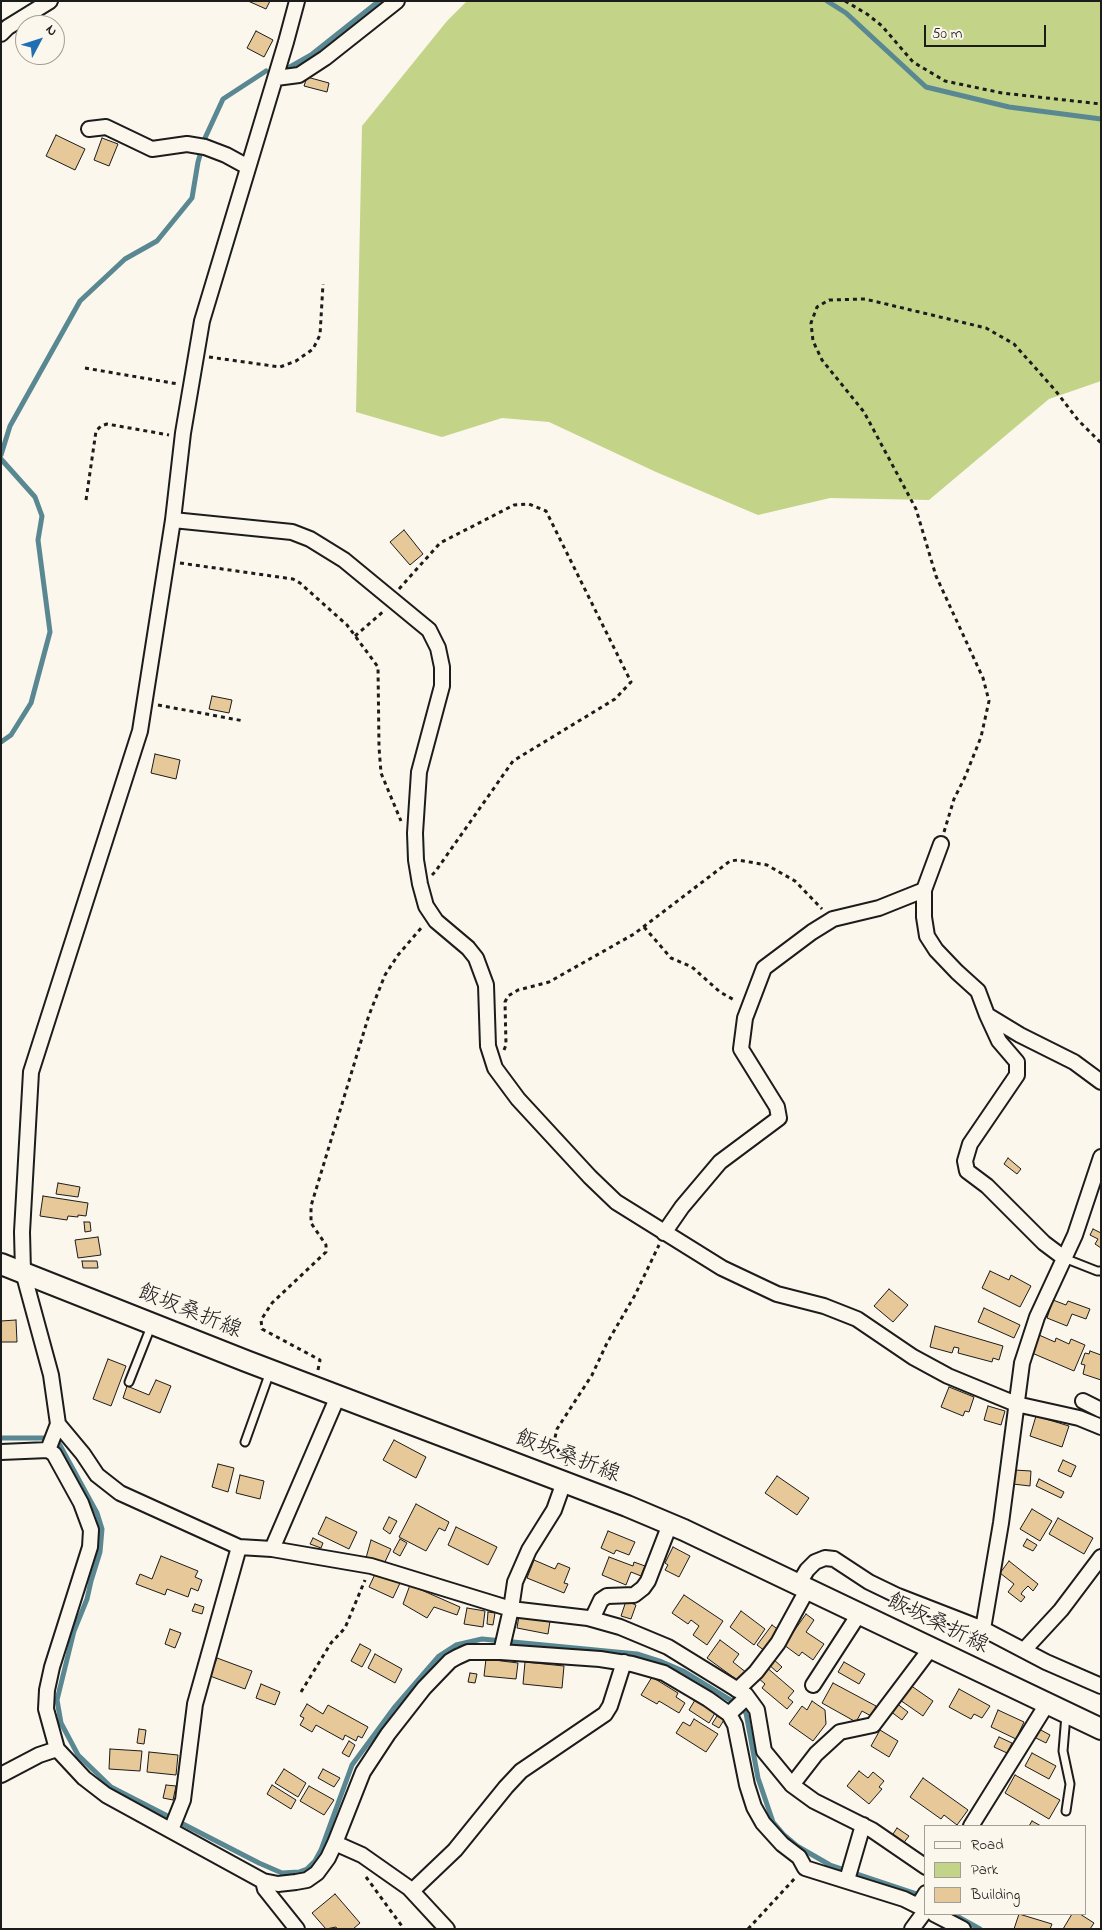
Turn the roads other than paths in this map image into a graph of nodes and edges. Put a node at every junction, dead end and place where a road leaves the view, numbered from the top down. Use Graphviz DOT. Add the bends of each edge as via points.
graph roads {
  1 [pos="50,1"];
  2 [pos="297,1"];
  3 [pos="398,1"];
  4 [pos="1,34"];
  5 [pos="276,78"];
  6 [pos="89,129"];
  7 [pos="248,167"];
  8 [pos="173,520"];
  9 [pos="941,844"];
  10 [pos="924,890"];
  11 [pos="987,1015"];
  12 [pos="1101,1082"];
  13 [pos="1101,1157"];
  14 [pos="664,1233"];
  15 [pos="1064,1258"];
  16 [pos="1,1264"];
  17 [pos="1101,1271"];
  18 [pos="23,1272"];
  19 [pos="152,1324"];
  20 [pos="271,1371"];
  21 [pos="129,1382"];
  22 [pos="338,1396"];
  23 [pos="1083,1401"];
  24 [pos="1016,1404"];
  25 [pos="1101,1410"];
  26 [pos="1101,1427"];
  27 [pos="54,1438"];
  28 [pos="245,1442"];
  29 [pos="1,1452"];
  30 [pos="564,1482"];
  31 [pos="670,1524"];
  32 [pos="239,1547"];
  33 [pos="272,1549"];
  34 [pos="1101,1556"];
  35 [pos="803,1587"];
  36 [pos="510,1609"];
  37 [pos="859,1614"];
  38 [pos="592,1619"];
  39 [pos="983,1629"];
  40 [pos="502,1643"];
  41 [pos="931,1648"];
  42 [pos="1024,1650"];
  43 [pos="624,1662"];
  44 [pos="813,1685"];
  45 [pos="1101,1686"];
  46 [pos="738,1702"];
  47 [pos="1047,1704"];
  48 [pos="1066,1713"];
  49 [pos="1101,1729"];
  50 [pos="57,1749"];
  51 [pos="1,1775"];
  52 [pos="792,1785"];
  53 [pos="1066,1811"];
  54 [pos="175,1822"];
  55 [pos="862,1825"];
  56 [pos="972,1825"];
  57 [pos="335,1843"];
  58 [pos="924,1866"];
  59 [pos="849,1874"];
  60 [pos="263,1881"];
  61 [pos="412,1891"];
  62 [pos="923,1904"];
  63 [pos="936,1915"];
  64 [pos="297,1929"];
  65 [pos="447,1929"];
  66 [pos="912,1929"];
  67 [pos="963,1929"];
  1 -- 4 [label="street"];
  2 -- 5 [label="street"];
  3 -- 5 [label="street" via="299,75"];
  5 -- 7 [label="street"];
  6 -- 7 [label="street" via="106,127 152,149 187,144 205,147 226,154"];
  7 -- 8 [label="street" via="202,321 182,438"];
  8 -- 14 [label="street" via="292,532 310,539 344,560 429,630 438,648 442,686 419,772 416,860 426,906 436,921 476,958 486,985 488,1046 495,1068 518,1099 590,1178 616,1202"];
  8 -- 18 [label="street" via="140,731 31,1072 22,1232"];
  9 -- 10 [label="street"];
  10 -- 11 [label="street" via="927,936 936,950 978,991"];
  10 -- 14 [label="street" via="879,908 833,919 764,968 745,1018 742,1049 777,1107 780,1118 720,1162"];
  11 -- 12 [label="street" via="1074,1062"];
  11 -- 15 [label="street" via="999,1041 1017,1062 1017,1075 970,1144 965,1161 967,1171 988,1186 1044,1243"];
  13 -- 15 [label="street" via="1076,1235"];
  14 -- 24 [label="street" via="722,1268 777,1294 858,1319 930,1368"];
  15 -- 17 [label="lane"];
  15 -- 24 [label="street" via="1036,1317 1022,1363"];
  16 -- 18 [label="main road, 飯坂桑折線"];
  18 -- 19 [label="main road, 飯坂桑折線"];
  18 -- 27 [label="street" via="51,1375"];
  19 -- 20 [label="main road, 飯坂桑折線"];
  19 -- 21 [label="lane"];
  20 -- 22 [label="main road, 飯坂桑折線"];
  20 -- 28 [label="lane"];
  22 -- 30 [label="main road, 飯坂桑折線"];
  22 -- 33 [label="street"];
  23 -- 25 [label="street"];
  24 -- 26 [label="street" via="1079,1418"];
  24 -- 39 [label="street"];
  27 -- 29 [label="street"];
  27 -- 32 [label="street" via="83,1454 97,1474 120,1494"];
  27 -- 50 [label="street" via="54,1454 81,1503 91,1530 90,1547 47,1690 46,1709"];
  30 -- 31 [label="main road, 飯坂桑折線"];
  30 -- 36 [label="street" via="554,1510 514,1582"];
  31 -- 35 [label="main road, 飯坂桑折線"];
  31 -- 38 [label="street" via="648,1581 634,1595 607,1596 601,1600"];
  32 -- 33 [label="street"];
  32 -- 54 [label="street" via="195,1704 183,1800"];
  33 -- 36 [label="street" via="371,1566"];
  34 -- 42 [label="street" via="1061,1610"];
  35 -- 37 [label="main road, 飯坂桑折線"];
  35 -- 39 [label="street" via="807,1570 815,1562 834,1559 898,1596"];
  35 -- 46 [label="street" via="778,1644"];
  36 -- 38 [label="street"];
  36 -- 40 [label="street"];
  37 -- 41 [label="main road, 飯坂桑折線"];
  37 -- 44 [label="street"];
  38 -- 46 [label="street" via="668,1647"];
  39 -- 42 [label="street"];
  40 -- 43 [label="street"];
  40 -- 57 [label="street" via="468,1652 450,1661 424,1688 363,1772"];
  41 -- 47 [label="main road, 飯坂桑折線"];
  41 -- 52 [label="street" via="873,1725 840,1732 816,1754"];
  42 -- 45 [label="street"];
  43 -- 46 [label="street" via="664,1673 708,1699"];
  43 -- 61 [label="street" via="606,1714 521,1771 455,1850"];
  46 -- 52 [label="street" via="757,1710 764,1751"];
  46 -- 59 [label="street" via="735,1725 747,1785 763,1824 799,1857 805,1868"];
  47 -- 48 [label="main road, 飯坂桑折線"];
  47 -- 56 [label="street"];
  48 -- 49 [label="main road, 飯坂桑折線"];
  48 -- 53 [label="lane" via="1063,1751 1070,1784"];
  50 -- 51 [label="street"];
  50 -- 54 [label="street" via="97,1789"];
  52 -- 55 [label="street" via="814,1801"];
  54 -- 60 [label="street"];
  55 -- 58 [label="street"];
  55 -- 59 [label="street"];
  57 -- 60 [label="street" via="318,1873 307,1880 278,1884"];
  57 -- 61 [label="street" via="362,1855"];
  59 -- 62 [label="street"];
  60 -- 64 [label="street" via="265,1889"];
  61 -- 65 [label="street"];
  62 -- 66 [label="street"];
  63 -- 67 [label="street"];
}
